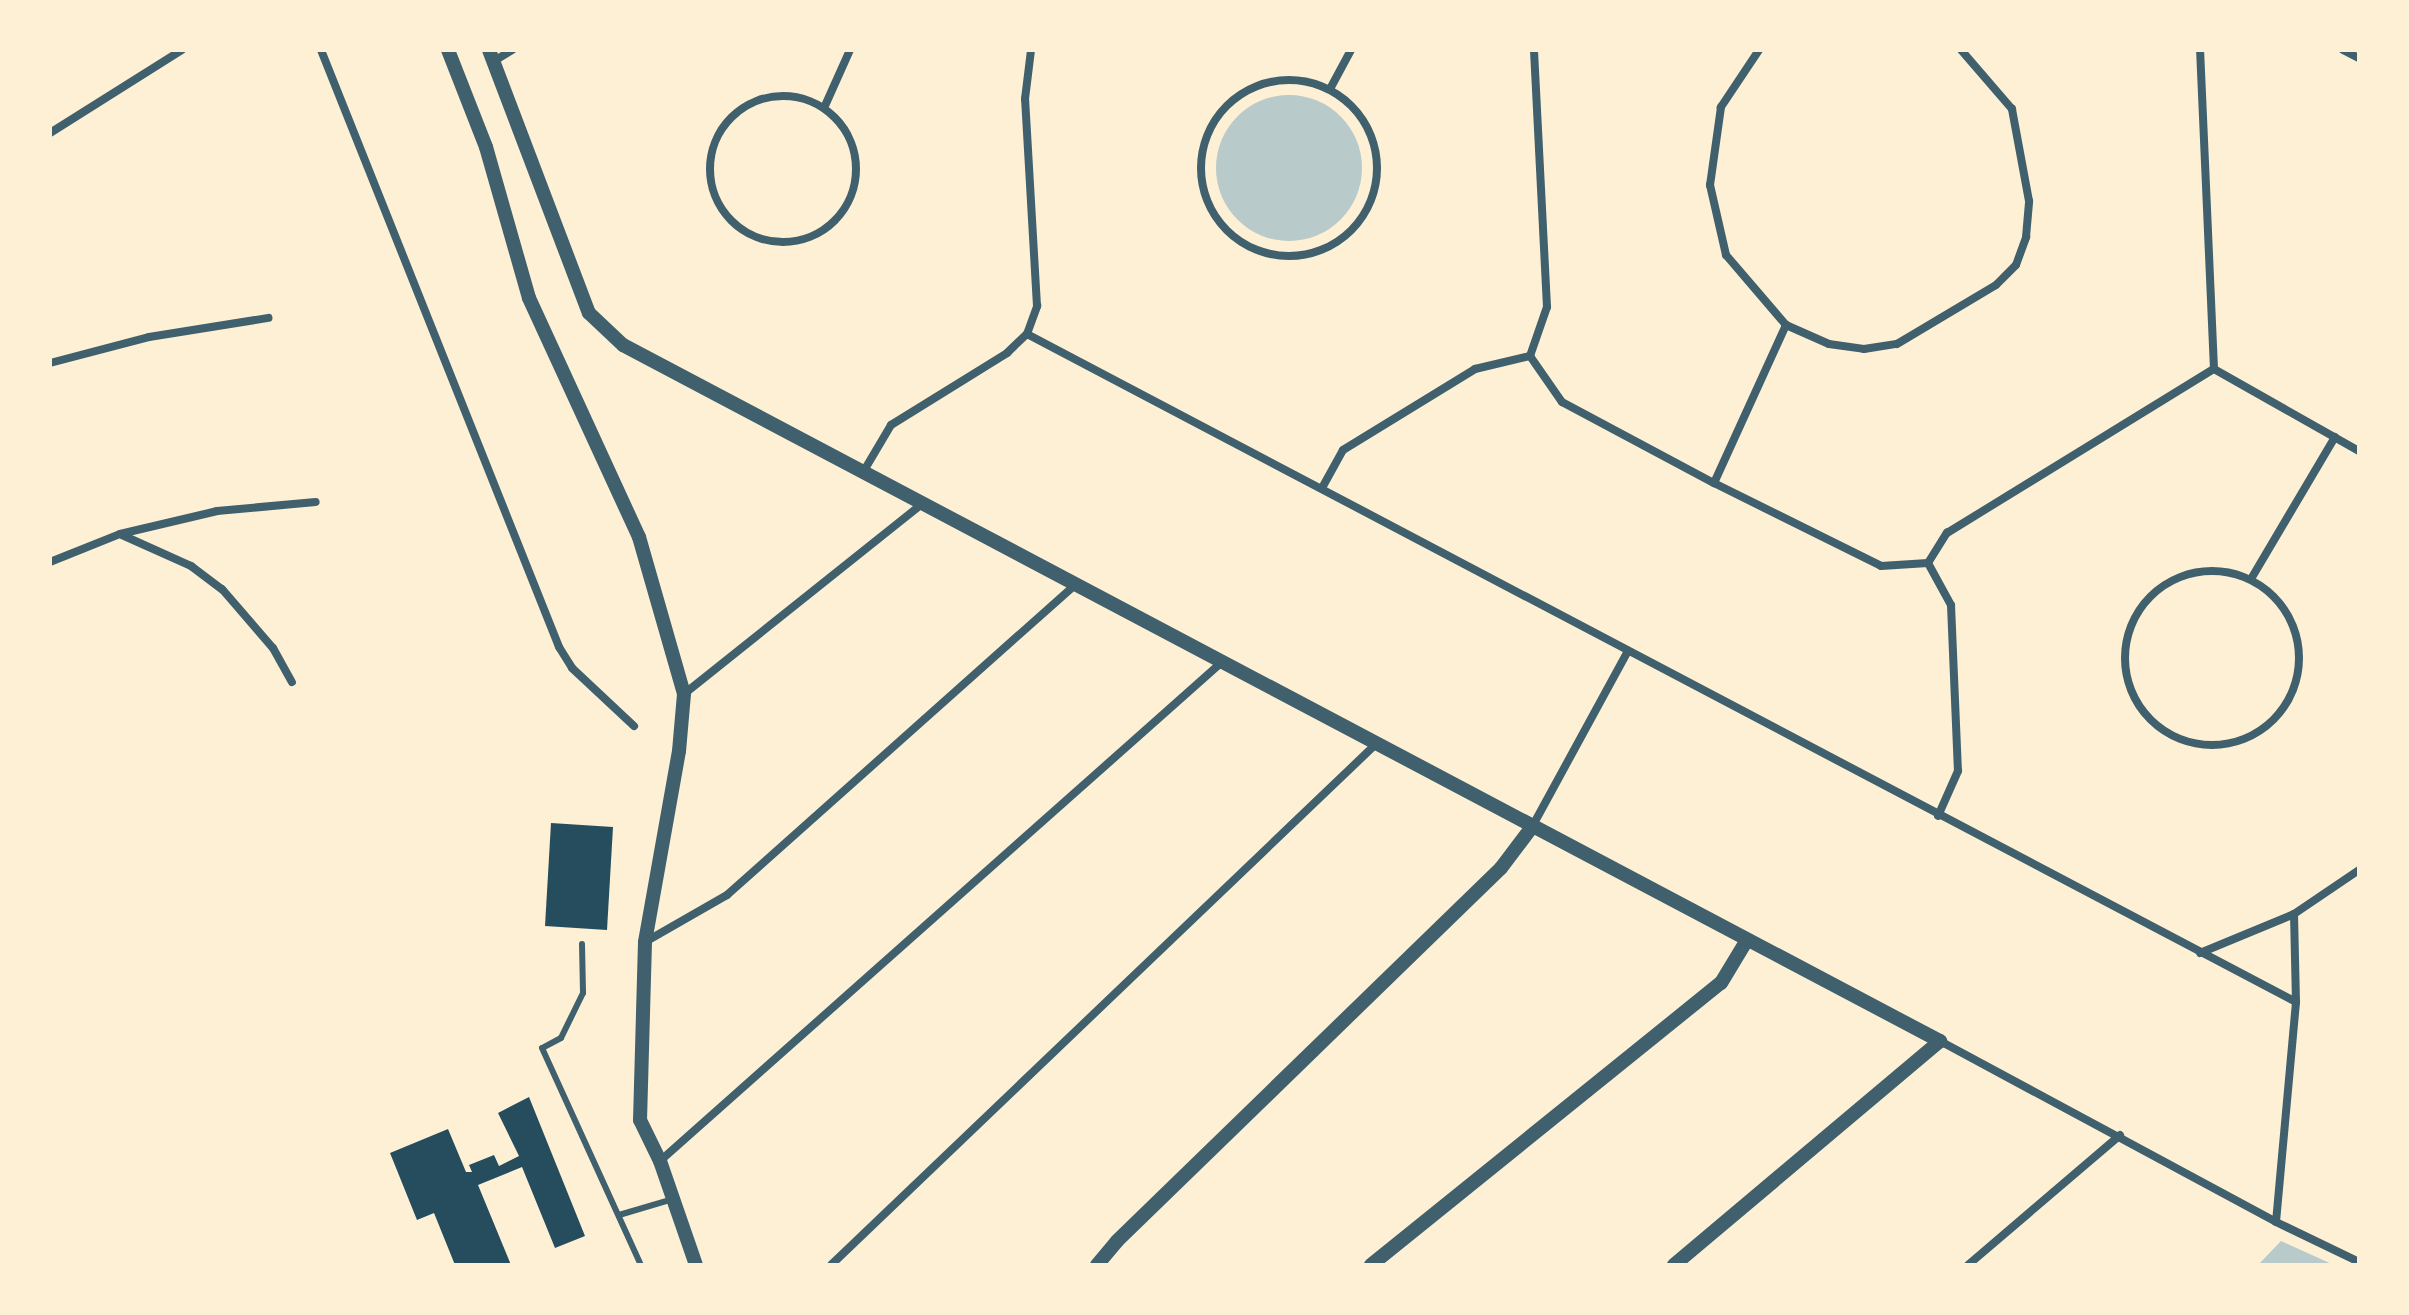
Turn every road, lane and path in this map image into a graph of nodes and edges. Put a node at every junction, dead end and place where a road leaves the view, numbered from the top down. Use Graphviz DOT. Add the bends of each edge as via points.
graph roads {
  1 [pos="182,50"];
  2 [pos="321,50"];
  3 [pos="448,50"];
  4 [pos="512,50"];
  5 [pos="850,50"];
  6 [pos="1031,50"];
  7 [pos="1351,50"];
  8 [pos="1534,50"];
  9 [pos="1759,50"];
  10 [pos="1961,50"];
  11 [pos="2200,50"];
  12 [pos="2343,50"];
  13 [pos="492,56"];
  14 [pos="2359,58"];
  15 [pos="1330,89"];
  16 [pos="824,108"];
  17 [pos="50,133"];
  18 [pos="268,318"];
  19 [pos="1786,325"];
  20 [pos="1027,334"];
  21 [pos="1530,356"];
  22 [pos="50,363"];
  23 [pos="2214,369"];
  24 [pos="2335,437"];
  25 [pos="2359,451"];
  26 [pos="862,474"];
  27 [pos="1714,483"];
  28 [pos="1322,488"];
  29 [pos="316,502"];
  30 [pos="921,505"];
  31 [pos="120,534"];
  32 [pos="50,562"];
  33 [pos="1928,563"];
  34 [pos="2251,579"];
  35 [pos="1074,586"];
  36 [pos="1628,651"];
  37 [pos="1221,663"];
  38 [pos="292,682"];
  39 [pos="684,694"];
  40 [pos="634,726"];
  41 [pos="1376,744"];
  42 [pos="1938,816"];
  43 [pos="1532,827"];
  44 [pos="2359,870"];
  45 [pos="2294,914"];
  46 [pos="1747,940"];
  47 [pos="645,942"];
  48 [pos="582,944"];
  49 [pos="2200,953"];
  50 [pos="2296,1002"];
  51 [pos="1940,1041"];
  52 [pos="2120,1135"];
  53 [pos="660,1161"];
  54 [pos="673,1199"];
  55 [pos="619,1215"];
  56 [pos="2276,1222"];
  57 [pos="2359,1262"];
  58 [pos="641,1265"];
  59 [pos="696,1265"];
  60 [pos="831,1265"];
  61 [pos="1097,1265"];
  62 [pos="1371,1265"];
  63 [pos="1674,1265"];
  64 [pos="1968,1265"];
  1 -- 17 [label="street"];
  2 -- 40 [label="street" via="559,647 572,668"];
  3 -- 39 [label="street" via="486,147 529,298 639,537"];
  4 -- 13 [label="street"];
  5 -- 16 [label="street"];
  6 -- 20 [label="street" via="1025,99 1037,306"];
  7 -- 15 [label="street"];
  8 -- 21 [label="street" via="1547,307"];
  9 -- 19 [label="street" via="1721,107 1710,185 1726,255"];
  10 -- 19 [label="street" via="2012,109 2029,201 2026,237 2016,265 1996,285 1897,344 1864,349 1829,344"];
  11 -- 23 [label="street"];
  12 -- 14 [label="street"];
  13 -- 26 [label="street" via="589,313 623,345"];
  15 -- 15 [label="street" via="1302,79 1273,80 1246,90 1223,108 1207,133 1200,161 1203,190 1215,217 1235,239 1261,252 1289,257 1318,252 1344,237 1363,216 1375,189 1377,159 1370,131 1353,107"];
  16 -- 16 [label="street" via="802,97 777,95 744,108 718,135 711,158 712,183 720,206 736,225 779,242 824,230 842,213 853,192 854,157 842,124"];
  18 -- 22 [label="street" via="149,337"];
  19 -- 27 [label="street"];
  20 -- 26 [label="street" via="1007,353 891,425"];
  20 -- 28 [label="street"];
  21 -- 27 [label="street" via="1562,402"];
  21 -- 28 [label="street" via="1475,369 1343,450"];
  23 -- 24 [label="street"];
  23 -- 33 [label="street" via="1947,533"];
  24 -- 25 [label="street"];
  24 -- 34 [label="street"];
  26 -- 30 [label="street"];
  27 -- 33 [label="street" via="1881,566"];
  28 -- 36 [label="street"];
  29 -- 31 [label="street" via="217,511"];
  30 -- 35 [label="street"];
  30 -- 39 [label="street"];
  31 -- 32 [label="street"];
  31 -- 38 [label="street" via="191,566 222,589 273,648"];
  33 -- 42 [label="street" via="1951,605 1958,771"];
  34 -- 34 [label="street" via="2224,570 2196,571 2169,581 2147,599 2132,622 2125,649 2126,677 2137,704 2155,725 2181,740 2210,746 2239,742 2265,728 2286,706 2297,679 2299,649 2292,620 2275,596"];
  35 -- 37 [label="street"];
  35 -- 47 [label="street" via="727,895"];
  36 -- 42 [label="street"];
  36 -- 43 [label="street"];
  37 -- 41 [label="street"];
  37 -- 53 [label="street"];
  39 -- 47 [label="street"];
  41 -- 43 [label="street"];
  41 -- 60 [label="street"];
  42 -- 49 [label="street"];
  43 -- 46 [label="street"];
  43 -- 61 [label="street" via="1501,868"];
  44 -- 45 [label="street"];
  45 -- 49 [label="street"];
  45 -- 50 [label="street"];
  46 -- 51 [label="street"];
  46 -- 62 [label="street" via="1721,983"];
  47 -- 53 [label="street" via="640,1120"];
  48 -- 55 [label="lane" via="583,993 561,1038 542,1048"];
  49 -- 50 [label="street"];
  50 -- 56 [label="street"];
  51 -- 52 [label="street"];
  51 -- 63 [label="street"];
  52 -- 56 [label="street"];
  52 -- 64 [label="street"];
  53 -- 54 [label="street"];
  54 -- 55 [label="lane"];
  54 -- 59 [label="street"];
  55 -- 58 [label="lane"];
  56 -- 57 [label="street"];
}
